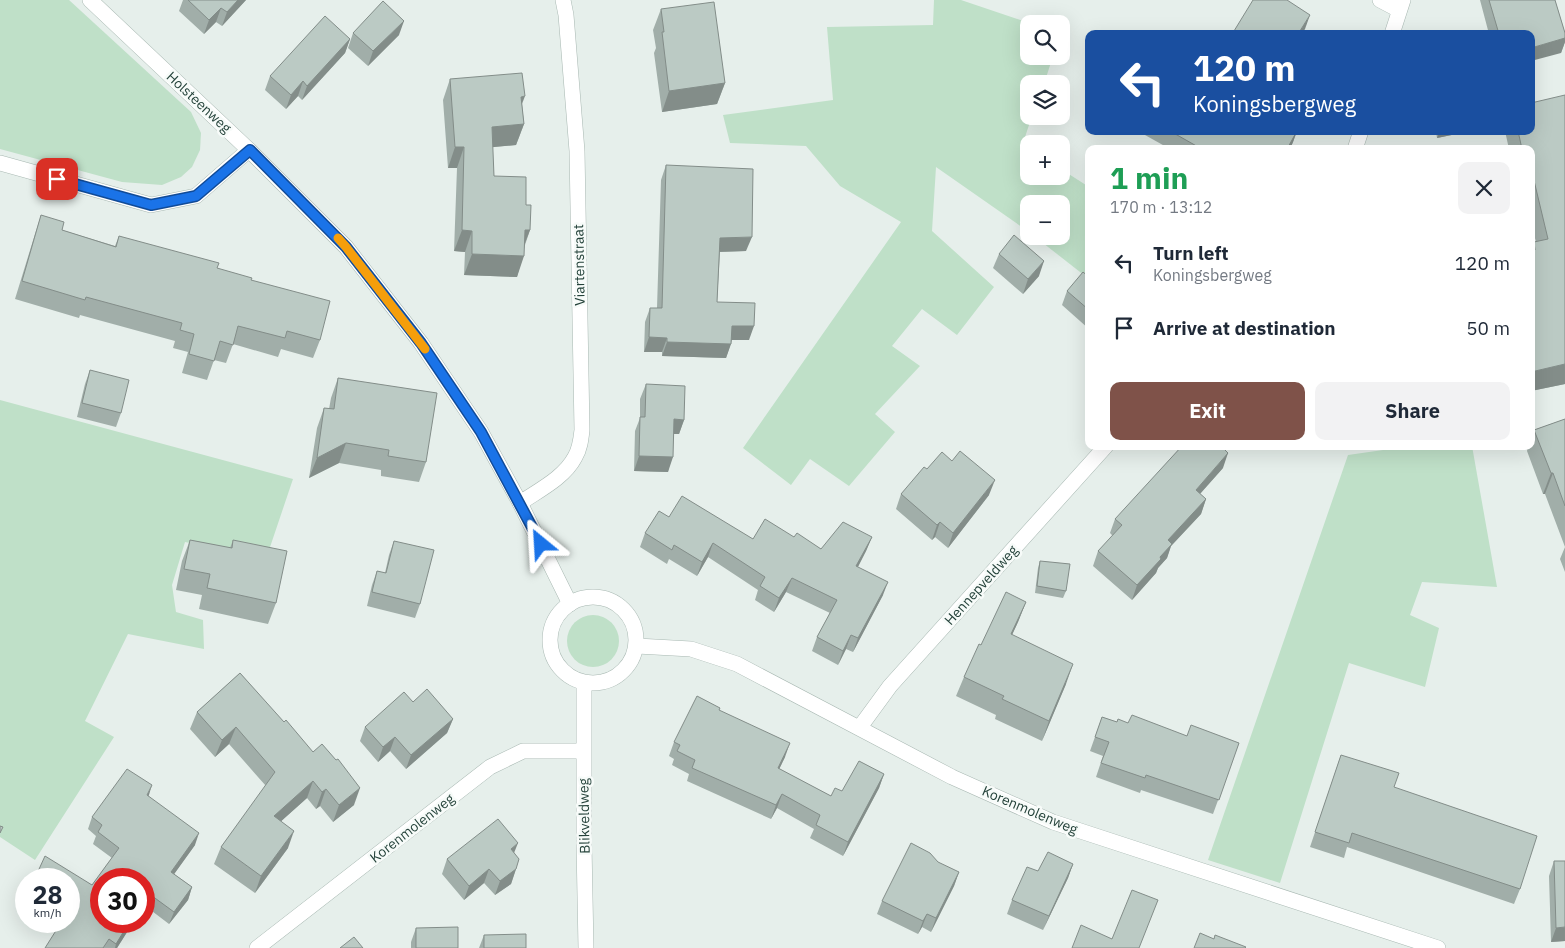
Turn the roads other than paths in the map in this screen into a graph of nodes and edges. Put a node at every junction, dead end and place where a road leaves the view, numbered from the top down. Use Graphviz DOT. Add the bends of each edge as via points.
graph roads {
  1 [pos="90,0"];
  2 [pos="563,0"];
  3 [pos="1380,0"];
  4 [pos="1401,5"];
  5 [pos="1393,30"];
  6 [pos="250,150"];
  7 [pos="0,163"];
  8 [pos="1102,450"];
  9 [pos="520,503"];
  10 [pos="570,604"];
  11 [pos="637,646"];
  12 [pos="584,684"];
  13 [pos="860,728"];
  14 [pos="584,751"];
  15 [pos="258,948"];
  16 [pos="586,948"];
  17 [pos="1438,948"];
  1 -- 6 [label="street, Holsteenweg"];
  2 -- 9 [label="street, Viartenstraat" via="577,151 582,430 575,458 563,473"];
  3 -- 4 [label="street"];
  4 -- 5 [label="street"];
  6 -- 7 [label="street" via="196,196 151,205"];
  6 -- 9 [label="street, Holsteenweg" via="346,247 421,343 481,432"];
  8 -- 13 [label="street, Hennepveldweg" via="890,686"];
  9 -- 10 [label="street, Holsteenweg"];
  10 -- 11 [label="street" via="585,597 600,596 613,601 632,619"];
  10 -- 12 [label="street" via="552,621 549,647 563,672"];
  11 -- 12 [label="street" via="624,672 612,680"];
  11 -- 13 [label="street, Korenmolenweg" via="691,649 737,664"];
  12 -- 14 [label="street, Blikveldweg"];
  13 -- 17 [label="street, Korenmolenweg" via="952,777 1053,822"];
  14 -- 15 [label="street, Korenmolenweg" via="523,751 490,767"];
  14 -- 16 [label="street, Blikveldweg"];
}
